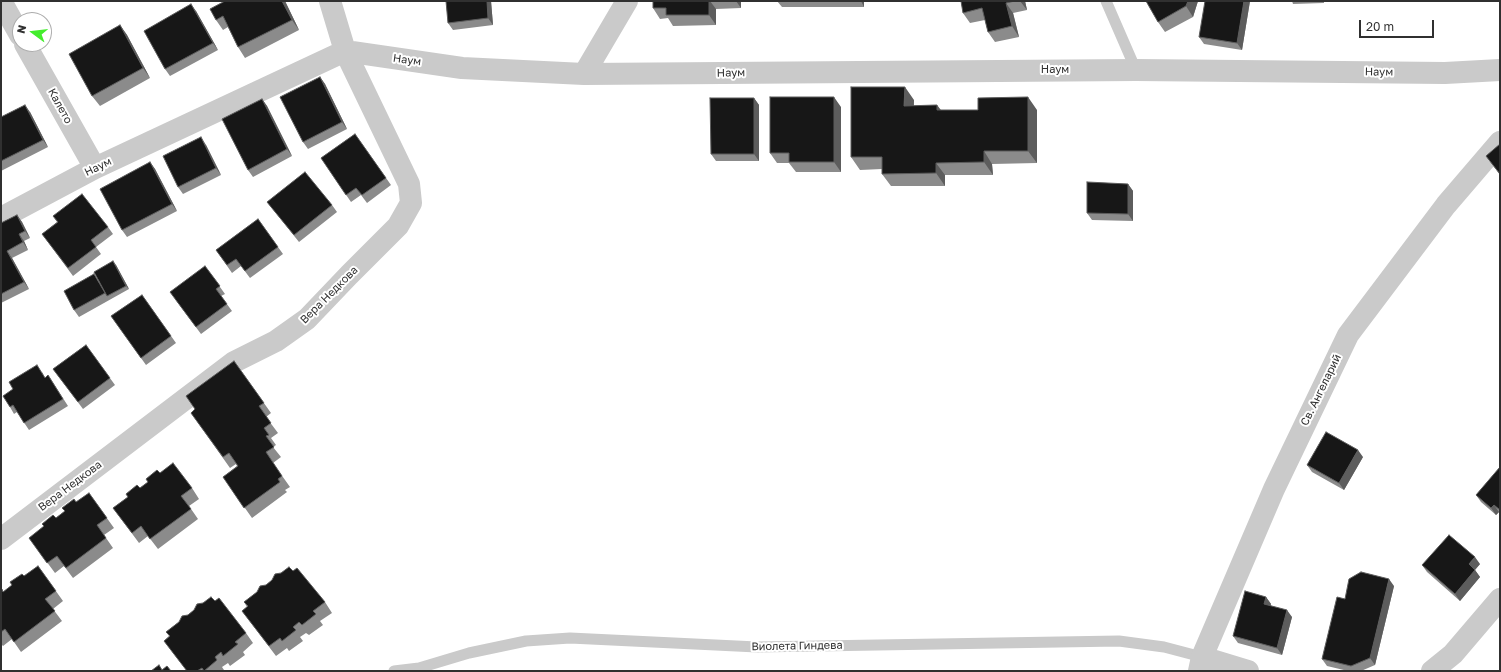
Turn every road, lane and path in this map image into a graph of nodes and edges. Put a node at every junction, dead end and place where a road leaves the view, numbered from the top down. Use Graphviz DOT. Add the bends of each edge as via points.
graph roads {
  1 [pos="1,1"];
  2 [pos="330,1"];
  3 [pos="627,1"];
  4 [pos="1106,1"];
  5 [pos="12,21"];
  6 [pos="345,51"];
  7 [pos="30,52"];
  8 [pos="1136,70"];
  9 [pos="1500,70"];
  10 [pos="584,74"];
  11 [pos="1500,142"];
  12 [pos="95,168"];
  13 [pos="1,218"];
  14 [pos="1,538"];
  15 [pos="1500,599"];
  16 [pos="1200,664"];
  17 [pos="394,671"];
  18 [pos="1248,671"];
  19 [pos="1432,671"];
  1 -- 5 [label="street"];
  2 -- 6 [label="street, Вера Недкова"];
  3 -- 10 [label="street"];
  4 -- 8 [label="lane"];
  6 -- 10 [label="street, Наум" via="462,68"];
  6 -- 12 [label="street, Наум"];
  6 -- 14 [label="street, Вера Недкова" via="409,184 411,204 398,226 307,319 276,341 234,362"];
  7 -- 12 [label="street, Калето"];
  8 -- 9 [label="street, Наум"];
  8 -- 10 [label="street, Наум"];
  11 -- 16 [label="street, Св. Ангеларий" via="1446,204 1348,335 1274,489"];
  12 -- 13 [label="street, Наум"];
  15 -- 19 [label="street" via="1453,654"];
  16 -- 17 [label="lane, Виолета Гиндева" via="1164,647 1119,641 757,647 570,638 526,642 469,653 418,668"];
  16 -- 18 [label="street"];
}
